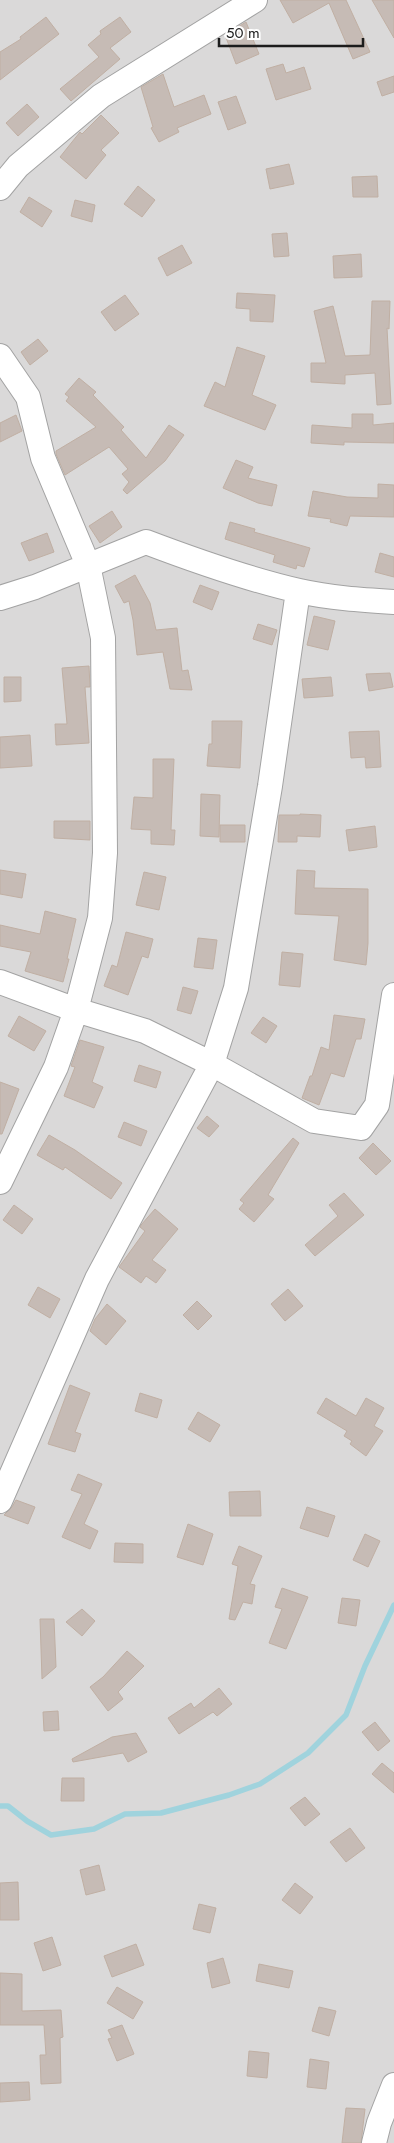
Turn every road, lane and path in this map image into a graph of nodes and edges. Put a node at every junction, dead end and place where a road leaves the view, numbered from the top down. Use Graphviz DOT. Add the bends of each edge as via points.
graph roads {
  1 [pos="255,0"];
  2 [pos="0,188"];
  3 [pos="0,356"];
  4 [pos="88,565"];
  5 [pos="298,591"];
  6 [pos="0,598"];
  7 [pos="394,602"];
  8 [pos="0,982"];
  9 [pos="394,995"];
  10 [pos="76,1010"];
  11 [pos="212,1064"];
  12 [pos="386,1106"];
  13 [pos="0,1182"];
  14 [pos="0,1500"];
  15 [pos="394,2086"];
  16 [pos="374,2143"];
  1 -- 2 [label="street" via="101,96 18,166"];
  3 -- 4 [label="street" via="28,397 43,458"];
  4 -- 5 [label="street" via="146,542"];
  4 -- 6 [label="street"];
  4 -- 10 [label="street" via="103,638 105,854 100,918"];
  5 -- 7 [label="street" via="345,599"];
  5 -- 11 [label="street" via="236,988"];
  8 -- 10 [label="street"];
  9 -- 12 [label="street"];
  10 -- 11 [label="street" via="145,1031"];
  10 -- 13 [label="street" via="56,1066"];
  11 -- 12 [label="street" via="314,1121 361,1128"];
  11 -- 14 [label="street" via="96,1279"];
  15 -- 16 [label="street"];
}
